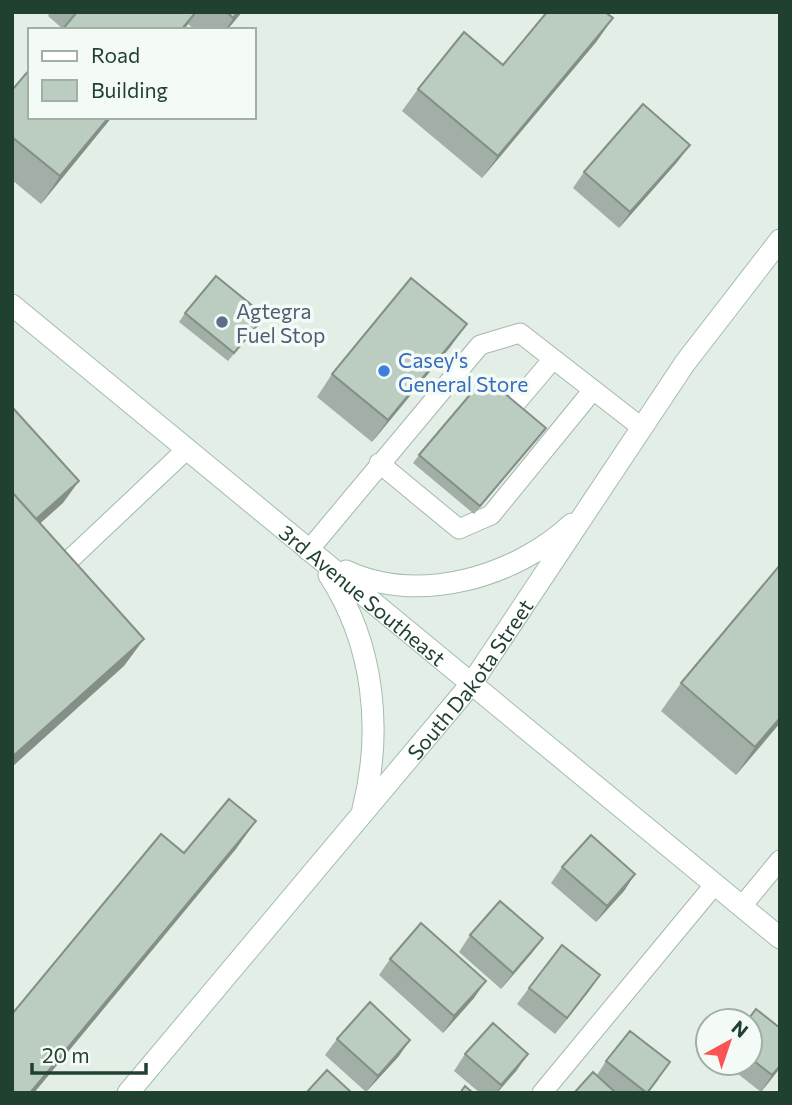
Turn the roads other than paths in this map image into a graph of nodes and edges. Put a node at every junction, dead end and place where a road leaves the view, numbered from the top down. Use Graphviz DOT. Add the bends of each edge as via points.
graph roads {
  1 [pos="780,240"];
  2 [pos="12,305"];
  3 [pos="552,359"];
  4 [pos="593,390"];
  5 [pos="509,411"];
  6 [pos="641,427"];
  7 [pos="187,449"];
  8 [pos="379,463"];
  9 [pos="444,488"];
  10 [pos="594,503"];
  11 [pos="431,505"];
  12 [pos="313,554"];
  13 [pos="63,566"];
  14 [pos="472,683"];
  15 [pos="361,815"];
  16 [pos="780,860"];
  17 [pos="715,884"];
  18 [pos="742,906"];
  19 [pos="780,938"];
  20 [pos="128,1093"];
  21 [pos="542,1093"];
  1 -- 6 [label="street, South Dakota Street"];
  2 -- 7 [label="street, 3rd Avenue Southeast"];
  3 -- 4 [label="lane"];
  3 -- 5 [label="lane"];
  3 -- 8 [label="lane" via="520,333 480,345"];
  4 -- 6 [label="lane"];
  4 -- 11 [label="lane" via="491,515 459,529"];
  6 -- 10 [label="street, South Dakota Street"];
  7 -- 12 [label="street, 3rd Avenue Southeast"];
  7 -- 13 [label="lane"];
  8 -- 11 [label="lane"];
  8 -- 12 [label="lane"];
  9 -- 11 [label="lane"];
  10 -- 12 [label="street" via="556,538 497,570 435,586 365,580"];
  10 -- 14 [label="street, South Dakota Street"];
  12 -- 14 [label="street, 3rd Avenue Southeast"];
  12 -- 15 [label="street" via="345,599 361,638 370,680 372,774"];
  14 -- 15 [label="street, South Dakota Street"];
  14 -- 17 [label="street, 3rd Avenue Southeast"];
  15 -- 20 [label="street, South Dakota Street"];
  16 -- 18 [label="lane"];
  17 -- 18 [label="street, 3rd Avenue Southeast"];
  17 -- 21 [label="lane"];
  18 -- 19 [label="street, 3rd Avenue Southeast"];
}
